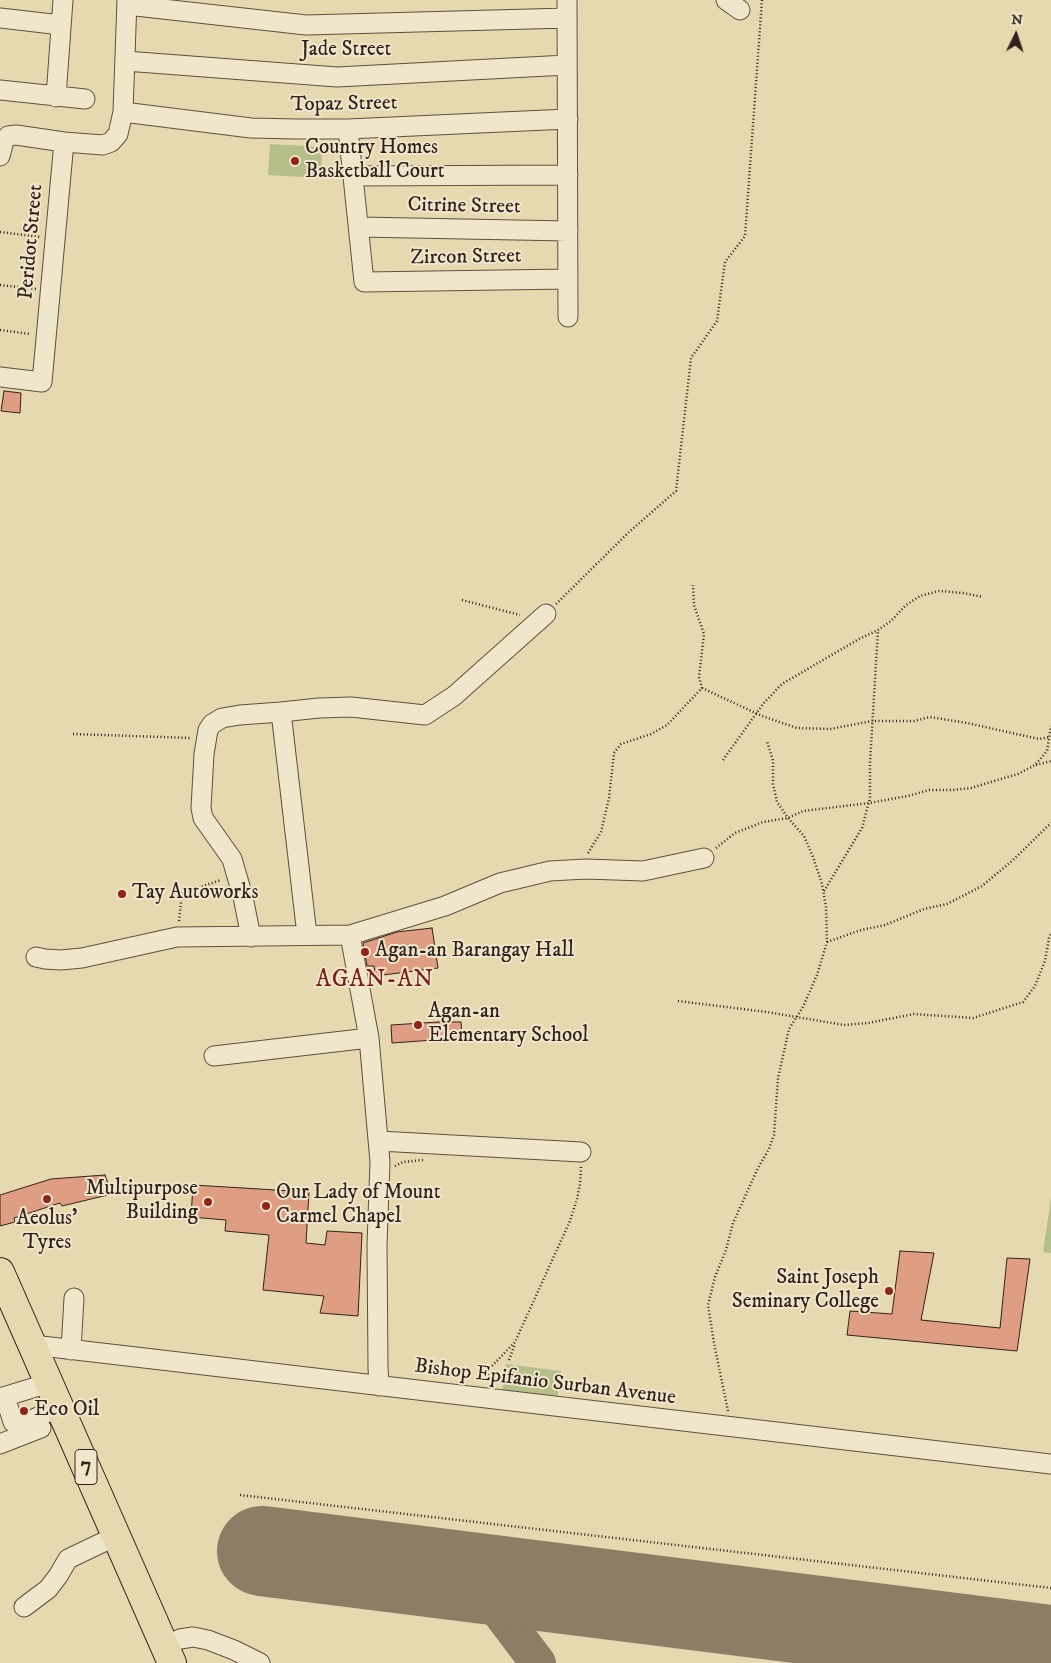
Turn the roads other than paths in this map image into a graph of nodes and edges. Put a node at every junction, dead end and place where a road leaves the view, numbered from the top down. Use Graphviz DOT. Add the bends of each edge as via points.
graph roads {
  1 [pos="63,0"];
  2 [pos="127,3"];
  3 [pos="567,9"];
  4 [pos="0,18"];
  5 [pos="62,25"];
  6 [pos="125,61"];
  7 [pos="567,65"];
  8 [pos="0,90"];
  9 [pos="56,97"];
  10 [pos="85,99"];
  11 [pos="123,112"];
  12 [pos="568,119"];
  13 [pos="348,129"];
  14 [pos="64,142"];
  15 [pos="0,156"];
  16 [pos="568,175"];
  17 [pos="354,176"];
  18 [pos="360,227"];
  19 [pos="568,231"];
  20 [pos="568,279"];
  21 [pos="568,317"];
  22 [pos="0,377"];
  23 [pos="546,614"];
  24 [pos="281,712"];
  25 [pos="704,858"];
  26 [pos="307,935"];
  27 [pos="350,935"];
  28 [pos="251,937"];
  29 [pos="36,957"];
  30 [pos="369,1038"];
  31 [pos="214,1056"];
  32 [pos="379,1141"];
  33 [pos="581,1152"];
  34 [pos="0,1272"];
  35 [pos="74,1298"];
  36 [pos="33,1345"];
  37 [pos="71,1350"];
  38 [pos="379,1386"];
  39 [pos="2,1398"];
  40 [pos="57,1402"];
  41 [pos="0,1444"];
  42 [pos="1051,1464"];
  43 [pos="116,1536"];
  44 [pos="24,1607"];
  45 [pos="169,1655"];
  46 [pos="260,1663"];
  1 -- 5 [label="street"];
  2 -- 3 [label="street" via="306,25"];
  2 -- 6 [label="street"];
  3 -- 7 [label="street"];
  4 -- 5 [label="street"];
  5 -- 9 [label="street"];
  6 -- 7 [label="street, Jade Street" via="336,77"];
  6 -- 11 [label="street"];
  7 -- 12 [label="street"];
  8 -- 9 [label="street"];
  9 -- 10 [label="street"];
  11 -- 13 [label="street, Topaz Street" via="250,128"];
  11 -- 14 [label="street" via="118,134 111,142 103,145"];
  12 -- 13 [label="street, Topaz Street"];
  12 -- 16 [label="street"];
  13 -- 17 [label="street"];
  14 -- 15 [label="street" via="8,136"];
  14 -- 22 [label="street, Peridot Street" via="42,382"];
  16 -- 17 [label="street"];
  16 -- 19 [label="street"];
  17 -- 18 [label="street"];
  18 -- 19 [label="street, Citrine Street"];
  18 -- 20 [label="street, Zircon Street" via="364,282"];
  19 -- 20 [label="street"];
  20 -- 21 [label="street"];
  23 -- 24 [label="street" via="454,696 425,715 351,707"];
  24 -- 26 [label="street"];
  24 -- 28 [label="street" via="222,718 212,724 206,738 203,818 232,859"];
  25 -- 27 [label="street" via="642,870 550,871 500,884 445,906"];
  26 -- 27 [label="street"];
  26 -- 28 [label="street"];
  27 -- 30 [label="street"];
  28 -- 29 [label="street" via="177,937 82,958 45,960"];
  30 -- 31 [label="street"];
  30 -- 32 [label="street"];
  32 -- 33 [label="street"];
  32 -- 38 [label="street"];
  34 -- 36 [label="highway, 7"];
  35 -- 37 [label="street"];
  36 -- 37 [label="street, Bishop Epifanio Surban Avenue"];
  36 -- 40 [label="highway, 7"];
  37 -- 38 [label="street, Bishop Epifanio Surban Avenue"];
  38 -- 42 [label="street, Bishop Epifanio Surban Avenue"];
  39 -- 40 [label="street"];
  39 -- 40 [label="street" via="18,1424 25,1423"];
  40 -- 41 [label="street"];
  40 -- 43 [label="highway, 7"];
  43 -- 44 [label="street" via="68,1559 48,1589"];
  43 -- 45 [label="highway, 7"];
  45 -- 46 [label="street" via="180,1639 193,1637 234,1650"];
}
